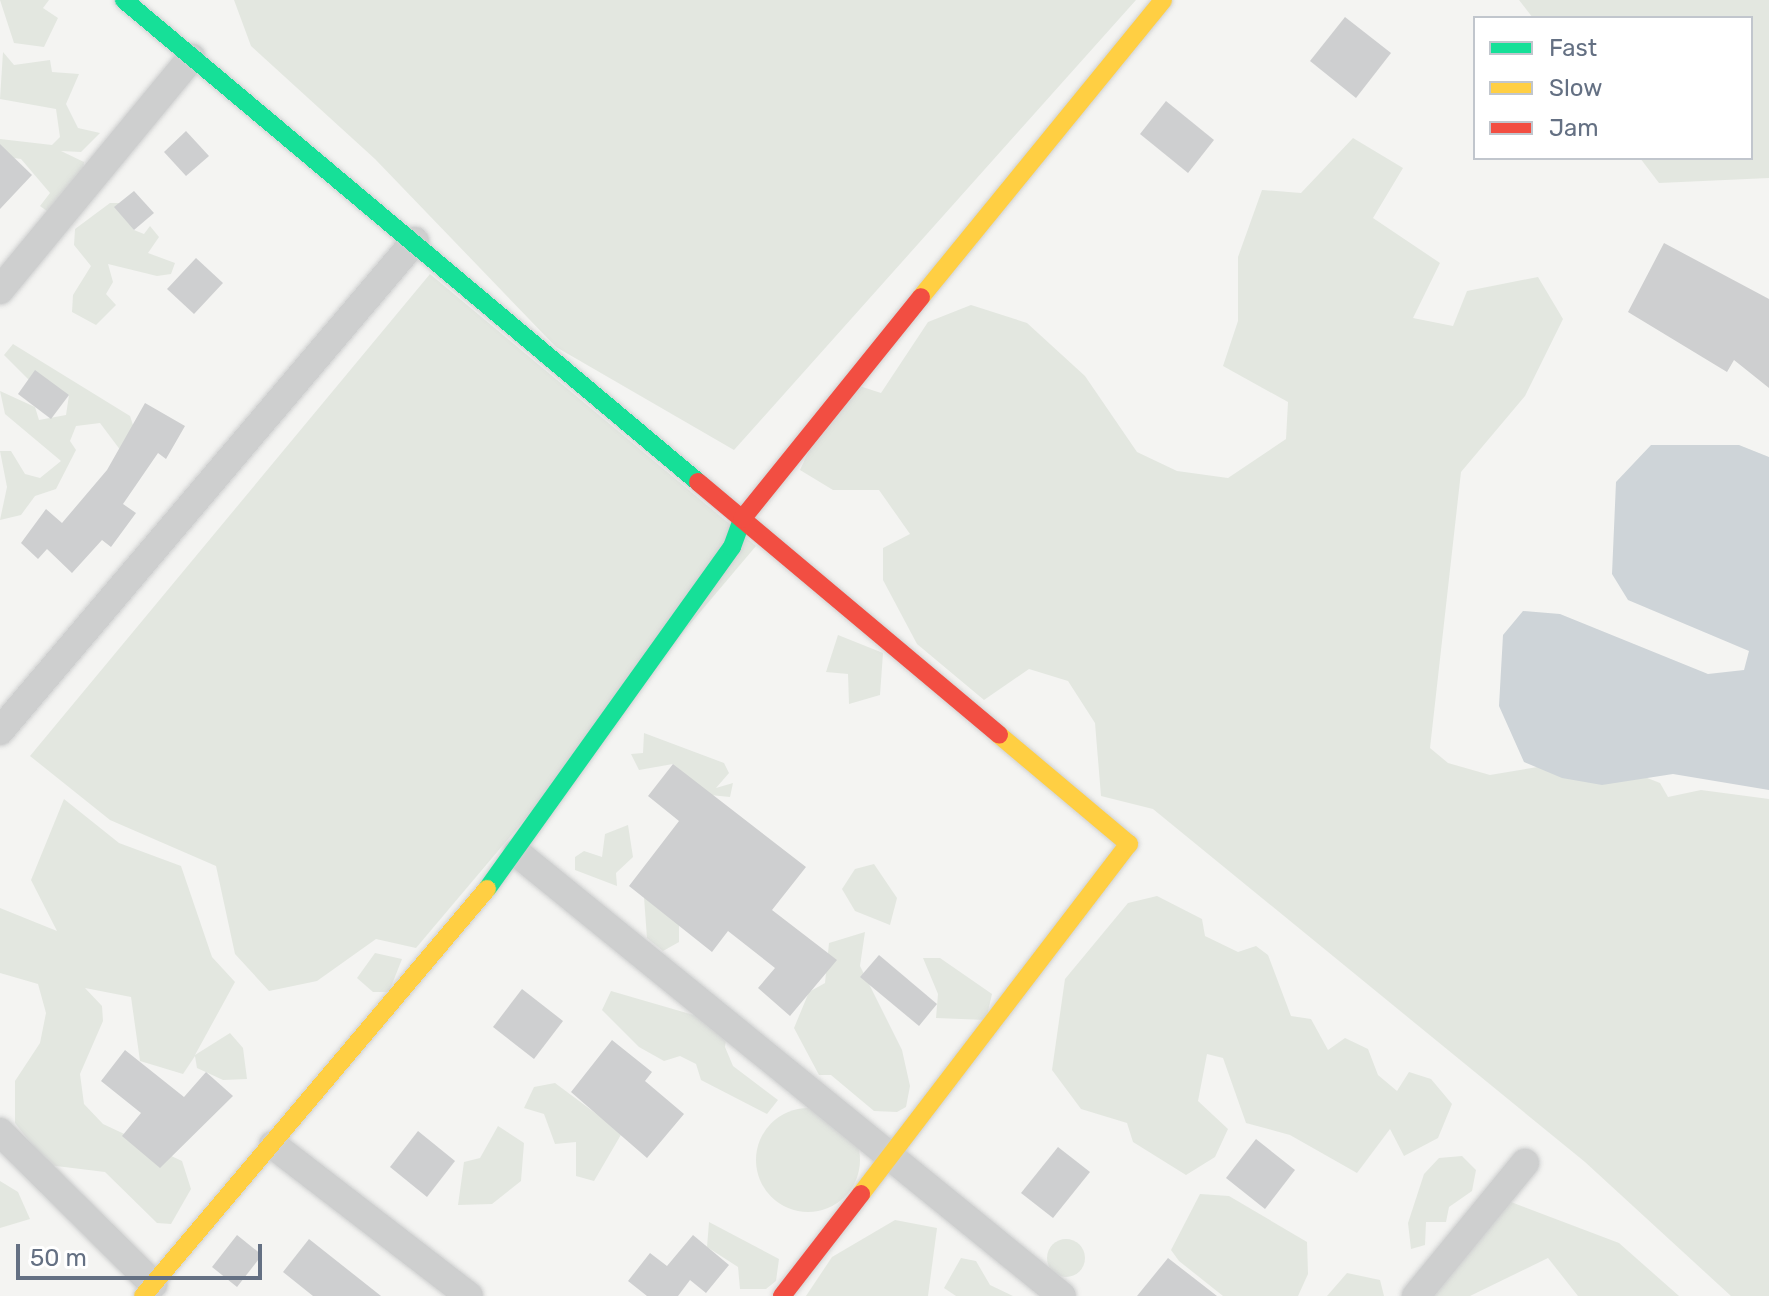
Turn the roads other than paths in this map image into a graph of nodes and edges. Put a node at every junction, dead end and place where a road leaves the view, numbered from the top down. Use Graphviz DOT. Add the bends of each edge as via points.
graph roads {
  1 [pos="124,0"];
  2 [pos="1163,0"];
  3 [pos="191,58"];
  4 [pos="415,241"];
  5 [pos="0,290"];
  6 [pos="743,515"];
  7 [pos="0,731"];
  8 [pos="517,853"];
  9 [pos="0,1132"];
  10 [pos="273,1145"];
  11 [pos="894,1158"];
  12 [pos="1525,1163"];
  13 [pos="148,1290"];
  14 [pos="469,1296"];
  15 [pos="782,1296"];
  16 [pos="1062,1296"];
  17 [pos="1416,1296"];
  1 -- 3 [label="street"];
  2 -- 6 [label="street"];
  3 -- 4 [label="street"];
  3 -- 5 [label="street"];
  4 -- 6 [label="street"];
  4 -- 7 [label="street"];
  6 -- 8 [label="street" via="732,547"];
  6 -- 11 [label="street" via="1129,844"];
  8 -- 10 [label="street"];
  8 -- 11 [label="street"];
  9 -- 13 [label="street"];
  10 -- 13 [label="street"];
  10 -- 14 [label="street"];
  11 -- 15 [label="street"];
  11 -- 16 [label="street"];
  12 -- 17 [label="street"];
}
